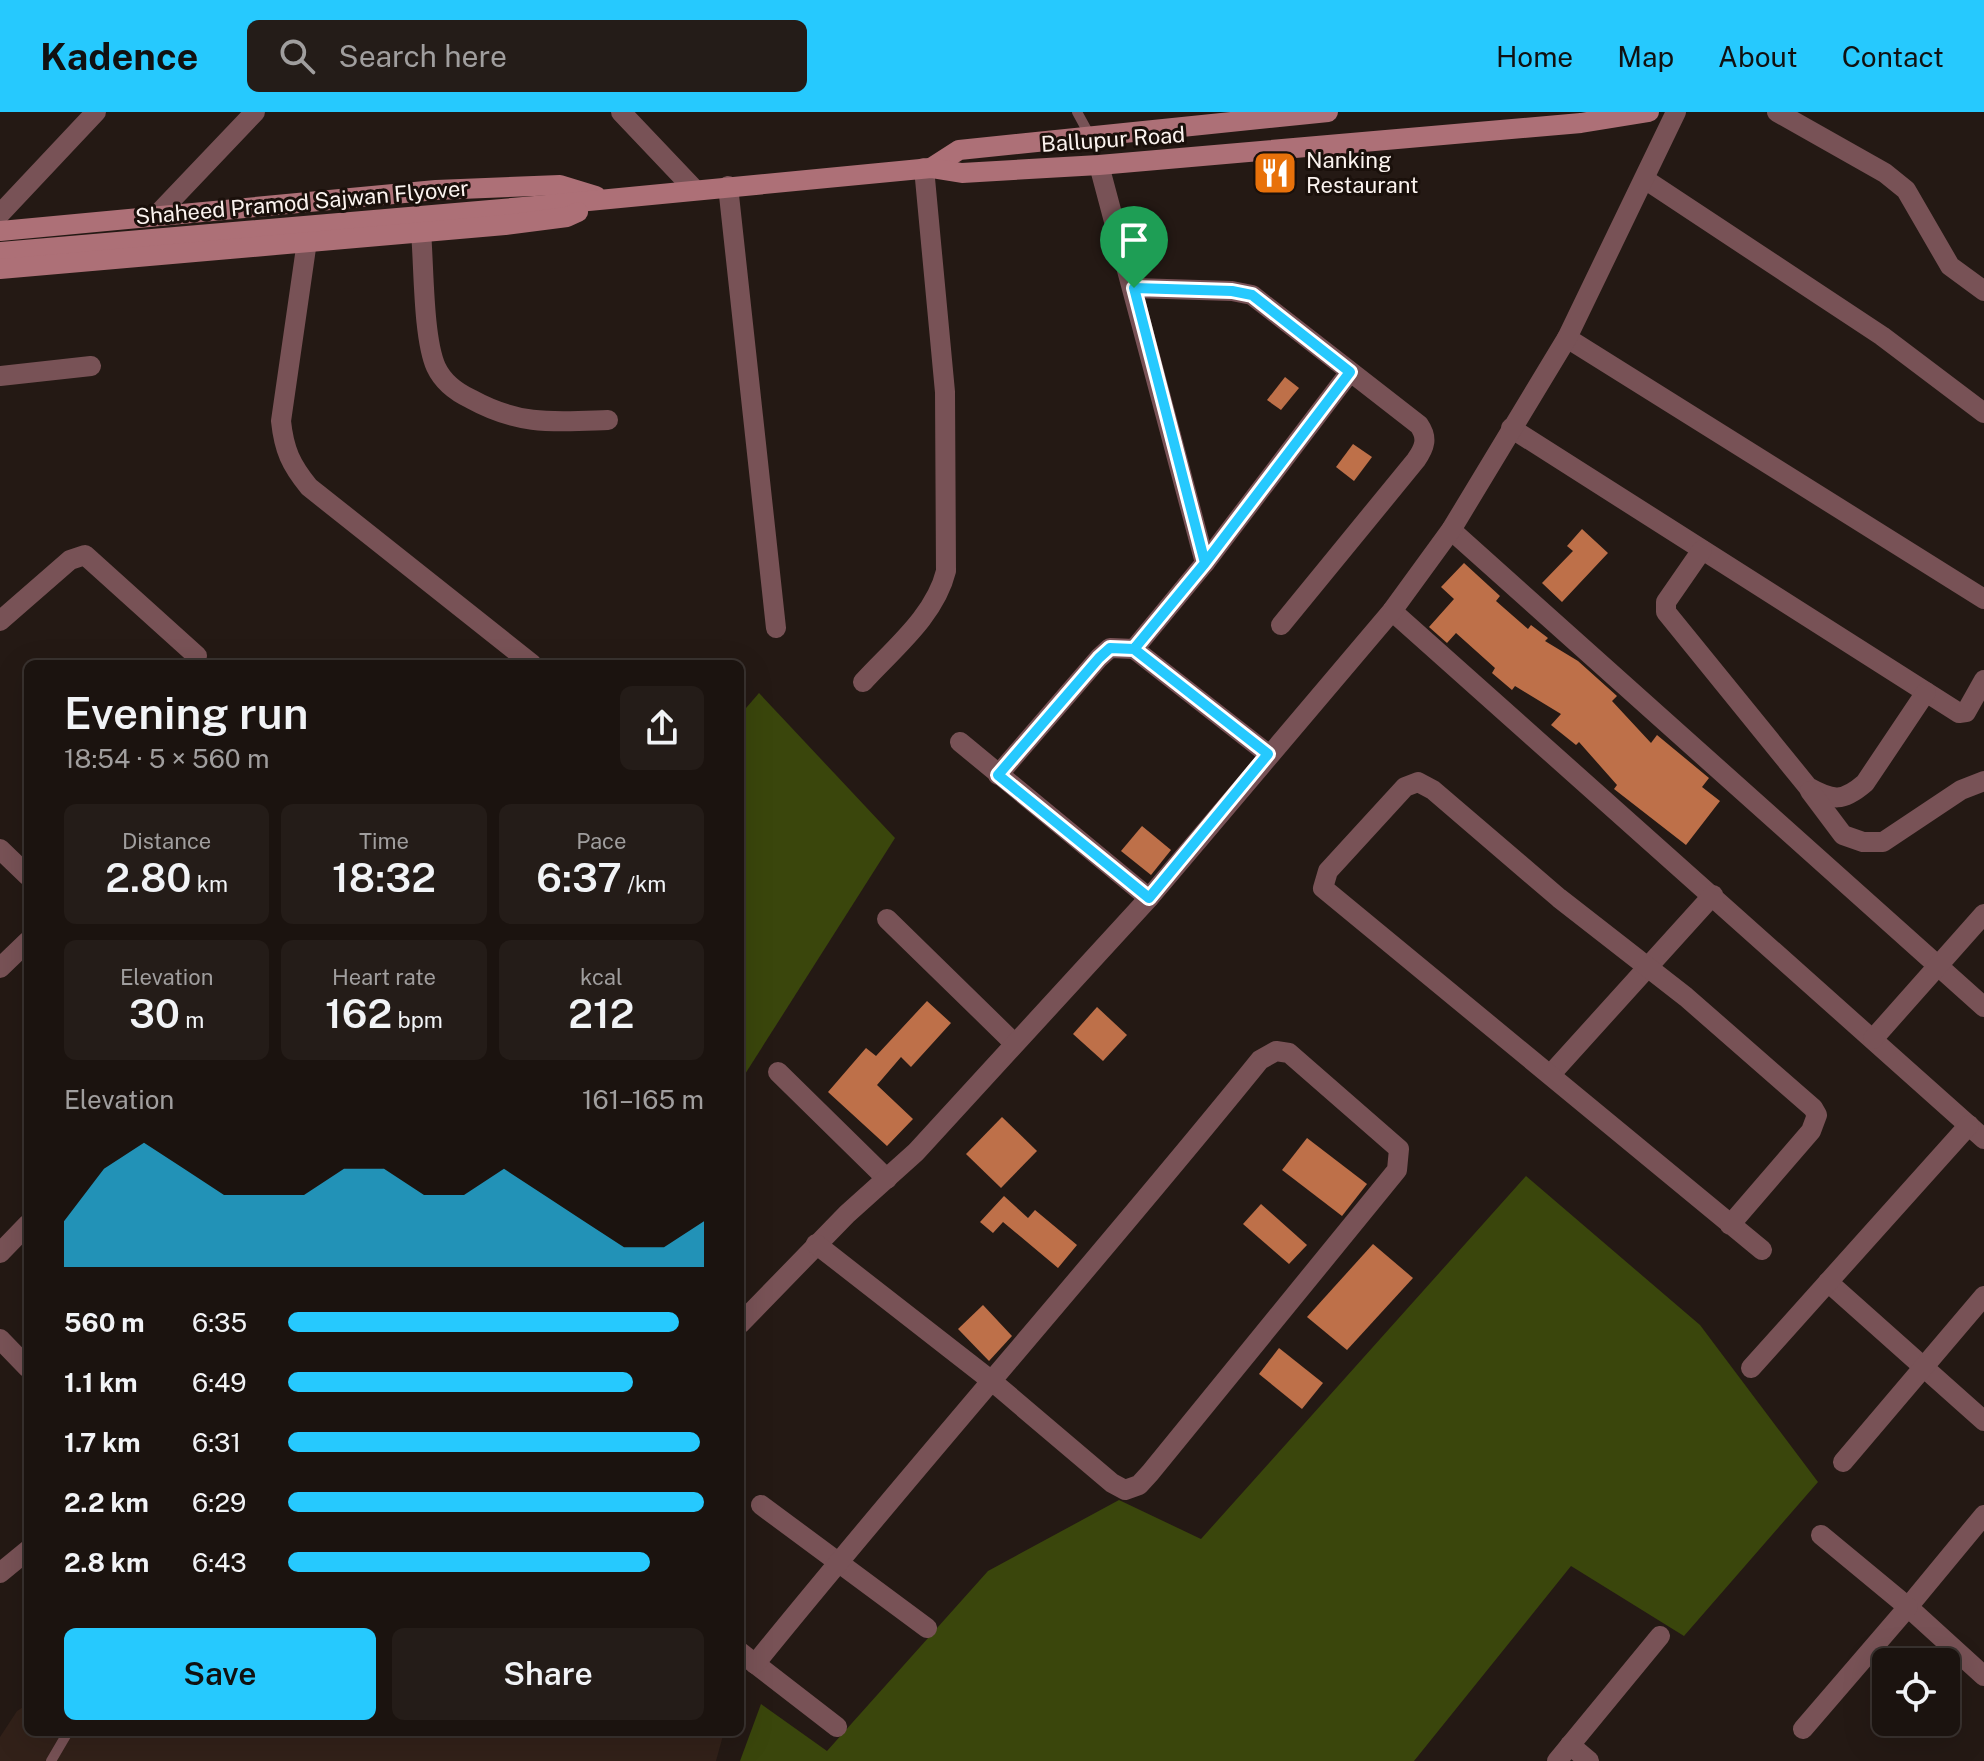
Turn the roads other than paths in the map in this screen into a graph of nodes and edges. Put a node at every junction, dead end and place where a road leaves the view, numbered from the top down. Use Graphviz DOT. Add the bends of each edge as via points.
graph roads {
  1 [pos="96,112"];
  2 [pos="255,112"];
  3 [pos="621,112"];
  4 [pos="1077,112"];
  5 [pos="1328,112"];
  6 [pos="1649,112"];
  7 [pos="1676,112"];
  8 [pos="1777,112"];
  9 [pos="1580,117"];
  10 [pos="1089,134"];
  11 [pos="1099,165"];
  12 [pos="927,168"];
  13 [pos="1646,180"];
  14 [pos="728,186"];
  15 [pos="695,190"];
  16 [pos="608,199"];
  17 [pos="0,214"];
  18 [pos="156,216"];
  19 [pos="0,231"];
  20 [pos="421,232"];
  21 [pos="307,241"];
  22 [pos="0,252"];
  23 [pos="0,269"];
  24 [pos="1134,288"];
  25 [pos="1984,291"];
  26 [pos="1567,338"];
  27 [pos="91,366"];
  28 [pos="1350,372"];
  29 [pos="0,376"];
  30 [pos="1984,413"];
  31 [pos="608,420"];
  32 [pos="1511,428"];
  33 [pos="1451,530"];
  34 [pos="1702,550"];
  35 [pos="1205,563"];
  36 [pos="1984,599"];
  37 [pos="1392,611"];
  38 [pos="0,621"];
  39 [pos="1281,625"];
  40 [pos="776,628"];
  41 [pos="1134,649"];
  42 [pos="197,656"];
  43 [pos="527,660"];
  44 [pos="1984,680"];
  45 [pos="863,682"];
  46 [pos="1926,692"];
  47 [pos="960,742"];
  48 [pos="1268,754"];
  49 [pos="998,775"];
  50 [pos="1984,781"];
  51 [pos="1808,787"];
  52 [pos="0,849"];
  53 [pos="24,872"];
  54 [pos="1713,895"];
  55 [pos="1149,898"];
  56 [pos="1984,914"];
  57 [pos="887,919"];
  58 [pos="24,945"];
  59 [pos="1937,965"];
  60 [pos="1649,967"];
  61 [pos="0,968"];
  62 [pos="1984,1007"];
  63 [pos="1873,1039"];
  64 [pos="1014,1043"];
  65 [pos="778,1072"];
  66 [pos="1551,1074"];
  67 [pos="1976,1132"];
  68 [pos="887,1179"];
  69 [pos="1730,1225"];
  70 [pos="24,1228"];
  71 [pos="816,1244"];
  72 [pos="1762,1250"];
  73 [pos="0,1253"];
  74 [pos="1828,1282"];
  75 [pos="1984,1296"];
  76 [pos="744,1320"];
  77 [pos="0,1339"];
  78 [pos="24,1364"];
  79 [pos="1924,1367"];
  80 [pos="1751,1368"];
  81 [pos="993,1382"];
  82 [pos="1984,1421"];
  83 [pos="1843,1462"];
  84 [pos="761,1505"];
  85 [pos="1984,1515"];
  86 [pos="1821,1535"];
  87 [pos="24,1553"];
  88 [pos="836,1563"];
  89 [pos="0,1573"];
  90 [pos="1908,1607"];
  91 [pos="927,1628"];
  92 [pos="1660,1636"];
  93 [pos="747,1658"];
  94 [pos="1984,1676"];
  95 [pos="837,1727"];
  96 [pos="1803,1729"];
  97 [pos="66,1736"];
  98 [pos="1570,1745"];
  99 [pos="51,1761"];
  100 [pos="1557,1761"];
  101 [pos="1589,1761"];
  1 -- 17 [label="street"];
  2 -- 18 [label="street"];
  3 -- 15 [label="street"];
  4 -- 10 [label="lane"];
  5 -- 10 [label="main road, Ballupur Road"];
  6 -- 9 [label="main road, Ballupur Road"];
  7 -- 13 [label="street"];
  8 -- 25 [label="street" via="1906,190 1950,266"];
  9 -- 11 [label="main road, Ballupur Road"];
  10 -- 12 [label="main road, Ballupur Road" via="959,150"];
  11 -- 12 [label="main road, Ballupur Road" via="962,173"];
  11 -- 24 [label="street"];
  12 -- 14 [label="main road"];
  12 -- 45 [label="street" via="945,392 946,571 929,610"];
  13 -- 26 [label="street"];
  13 -- 30 [label="street" via="1882,336"];
  14 -- 15 [label="main road"];
  14 -- 40 [label="street"];
  15 -- 16 [label="main road"];
  16 -- 18 [label="main road" via="560,185 436,190"];
  16 -- 20 [label="main road" via="567,217"];
  16 -- 22 [label="main road, Shaheed Pramod Sajwan Flyover"];
  18 -- 19 [label="main road"];
  20 -- 21 [label="main road"];
  20 -- 31 [label="street" via="432,354 444,380 518,420"];
  21 -- 23 [label="main road"];
  21 -- 43 [label="street" via="281,421 290,465 309,487"];
  24 -- 28 [label="street" via="1252,295"];
  24 -- 35 [label="street"];
  26 -- 32 [label="street"];
  26 -- 36 [label="street"];
  27 -- 29 [label="street"];
  28 -- 35 [label="street"];
  28 -- 39 [label="street" via="1419,425 1426,442"];
  32 -- 33 [label="street"];
  32 -- 34 [label="street"];
  33 -- 37 [label="street"];
  33 -- 59 [label="street"];
  34 -- 46 [label="street"];
  34 -- 51 [label="street" via="1666,602 1666,612"];
  35 -- 41 [label="street"];
  37 -- 48 [label="street"];
  37 -- 54 [label="street"];
  38 -- 42 [label="street" via="70,560 85,555"];
  41 -- 48 [label="street"];
  41 -- 49 [label="street" via="1110,648 1099,658"];
  44 -- 46 [label="street" via="1962,714"];
  46 -- 51 [label="street" via="1865,783 1852,794 1830,799"];
  47 -- 49 [label="street"];
  48 -- 55 [label="street"];
  49 -- 55 [label="street"];
  50 -- 51 [label="street" via="1961,790 1883,842 1843,835"];
  52 -- 53 [label="street"];
  54 -- 60 [label="street"];
  54 -- 63 [label="street"];
  55 -- 64 [label="street"];
  56 -- 59 [label="street"];
  57 -- 64 [label="street"];
  58 -- 61 [label="street"];
  59 -- 62 [label="street"];
  59 -- 63 [label="street"];
  60 -- 66 [label="street"];
  60 -- 66 [label="street" via="1426,785 1405,787 1381,812 1328,871 1323,888"];
  60 -- 69 [label="street" via="1817,1115 1811,1131"];
  63 -- 67 [label="street"];
  64 -- 68 [label="street"];
  65 -- 68 [label="street"];
  66 -- 69 [label="street"];
  67 -- 74 [label="street"];
  68 -- 71 [label="street"];
  69 -- 72 [label="street"];
  70 -- 73 [label="street"];
  71 -- 76 [label="street"];
  71 -- 81 [label="street"];
  74 -- 79 [label="street"];
  74 -- 80 [label="street"];
  75 -- 79 [label="street"];
  77 -- 78 [label="street"];
  79 -- 82 [label="street"];
  79 -- 83 [label="street"];
  81 -- 81 [label="street" via="1112,1483 1125,1490 1139,1485 1397,1170 1399,1149 1289,1053 1267,1054"];
  81 -- 88 [label="street"];
  84 -- 88 [label="street"];
  85 -- 90 [label="street"];
  86 -- 90 [label="street"];
  87 -- 89 [label="street"];
  88 -- 91 [label="street"];
  88 -- 93 [label="street"];
  90 -- 94 [label="street"];
  90 -- 96 [label="street"];
  92 -- 98 [label="street"];
  93 -- 95 [label="street"];
  97 -- 99 [label="lane"];
  98 -- 100 [label="street"];
  98 -- 101 [label="street"];
}
